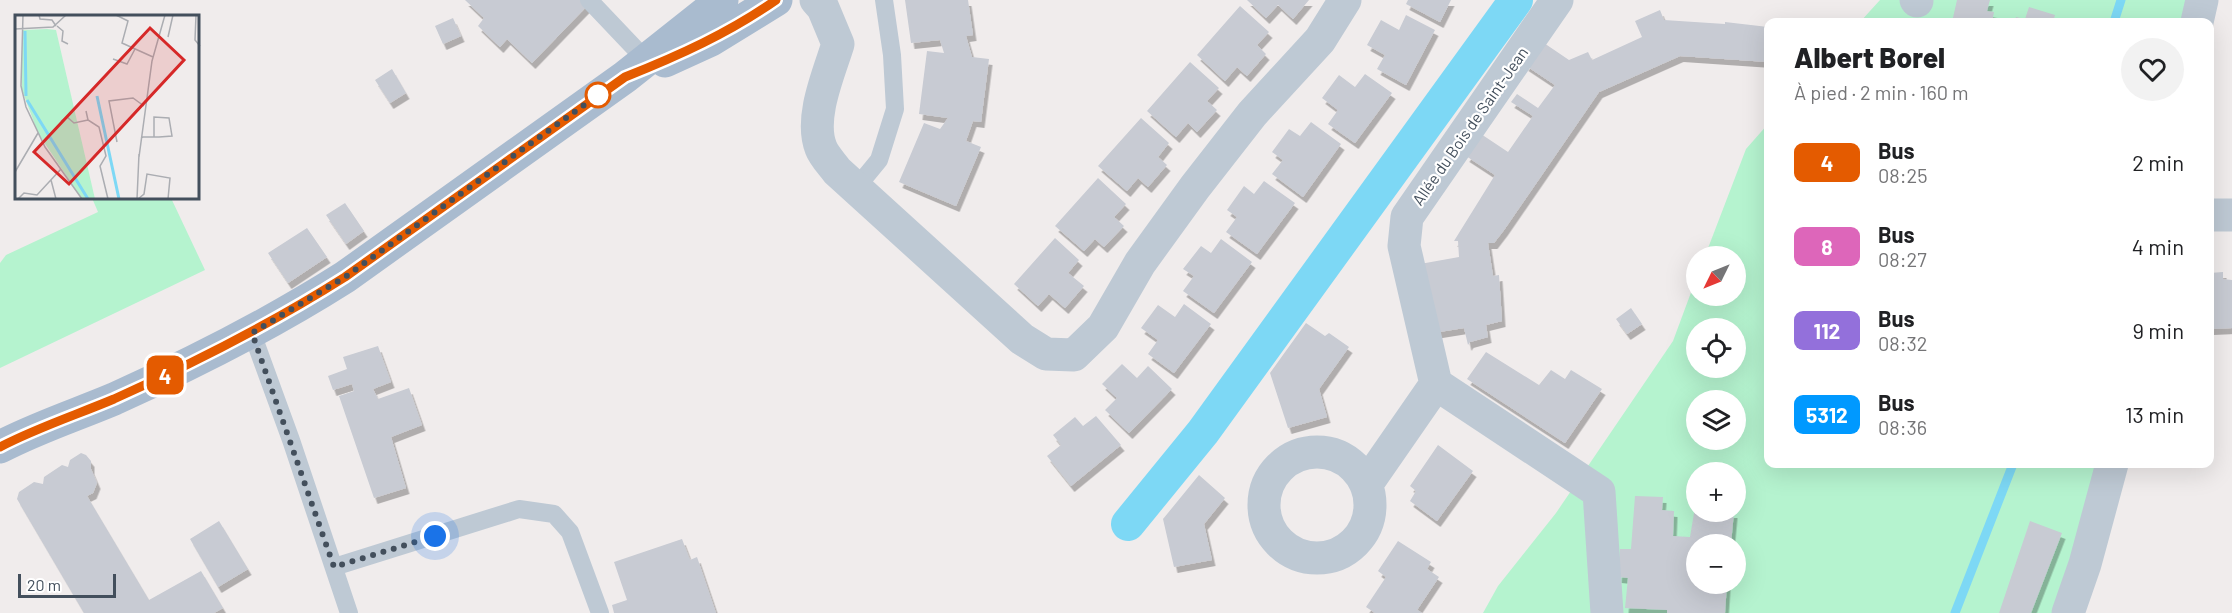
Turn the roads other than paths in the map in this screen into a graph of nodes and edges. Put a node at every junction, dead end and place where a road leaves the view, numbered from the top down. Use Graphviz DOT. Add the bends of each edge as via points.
graph roads {
  1 [pos="589,0"];
  2 [pos="722,0"];
  3 [pos="776,0"];
  4 [pos="816,0"];
  5 [pos="884,0"];
  6 [pos="1345,0"];
  7 [pos="1557,0"];
  8 [pos="2202,0"];
  9 [pos="2198,18"];
  10 [pos="635,68"];
  11 [pos="856,188"];
  12 [pos="2214,215"];
  13 [pos="2232,215"];
  14 [pos="252,333"];
  15 [pos="1436,384"];
  16 [pos="3,445"];
  17 [pos="2111,468"];
  18 [pos="1366,485"];
  19 [pos="334,567"];
  20 [pos="349,613"];
  21 [pos="600,613"];
  22 [pos="1607,613"];
  23 [pos="2068,613"];
  1 -- 10 [label="lane"];
  2 -- 10 [label="main road"];
  3 -- 10 [label="main road" via="711,40 667,60"];
  4 -- 11 [label="street" via="838,44 820,102 817,134 821,150"];
  5 -- 11 [label="lane" via="895,109 879,160"];
  6 -- 11 [label="street" via="1320,40 1252,114 1195,187 1140,263 1103,327 1074,355 1046,354 1022,339"];
  7 -- 15 [label="street, Allée du Bois de Saint-Jean" via="1407,217 1404,246"];
  8 -- 9 [label="street"];
  10 -- 14 [label="main road" via="345,277"];
  12 -- 13 [label="street"];
  14 -- 16 [label="main road"];
  14 -- 19 [label="lane"];
  15 -- 18 [label="street"];
  15 -- 22 [label="street" via="1599,492"];
  17 -- 23 [label="street"];
  19 -- 20 [label="lane"];
  19 -- 21 [label="lane" via="519,509 554,514 570,532"];
}
